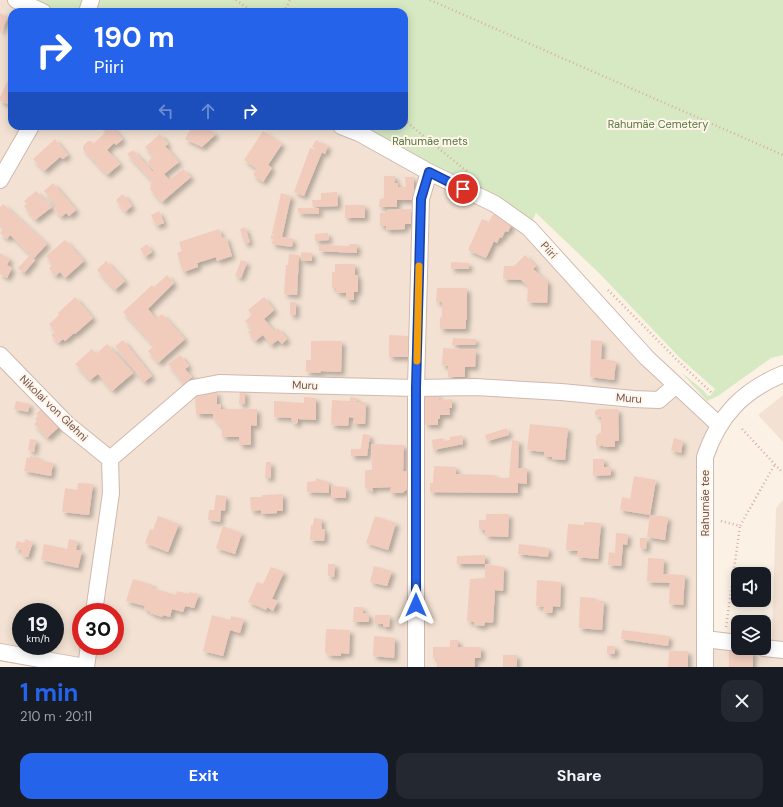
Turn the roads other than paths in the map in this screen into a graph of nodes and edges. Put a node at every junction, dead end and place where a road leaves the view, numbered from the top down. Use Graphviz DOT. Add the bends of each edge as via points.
graph roads {
  1 [pos="16,0"];
  2 [pos="34,8"];
  3 [pos="29,130"];
  4 [pos="351,130"];
  5 [pos="429,172"];
  6 [pos="0,180"];
  7 [pos="0,355"];
  8 [pos="783,374"];
  9 [pos="676,385"];
  10 [pos="416,388"];
  11 [pos="719,425"];
  12 [pos="110,459"];
  13 [pos="95,603"];
  14 [pos="705,639"];
  15 [pos="731,642"];
  16 [pos="771,649"];
  17 [pos="783,650"];
  18 [pos="0,652"];
  19 [pos="87,655"];
  20 [pos="85,667"];
  21 [pos="416,667"];
  22 [pos="705,667"];
  1 -- 2 [label="street"];
  3 -- 6 [label="street"];
  4 -- 5 [label="street, Piiri"];
  5 -- 9 [label="street, Piiri" via="495,204 529,228 647,358"];
  5 -- 10 [label="street" via="421,199"];
  7 -- 12 [label="street, Nikolai von Glehni" via="68,425"];
  8 -- 11 [label="street, Rahumäe tee" via="766,381 739,400"];
  9 -- 10 [label="street, Muru" via="659,400 475,387"];
  9 -- 11 [label="street, Piiri"];
  10 -- 12 [label="street, Muru" via="219,383 193,388"];
  10 -- 21 [label="street"];
  11 -- 14 [label="street, Rahumäe tee" via="705,457"];
  12 -- 13 [label="street" via="111,493"];
  14 -- 15 [label="street"];
  14 -- 22 [label="street, Rahumäe tee"];
  16 -- 17 [label="street"];
  18 -- 20 [label="street"];
  19 -- 20 [label="street"];
}
